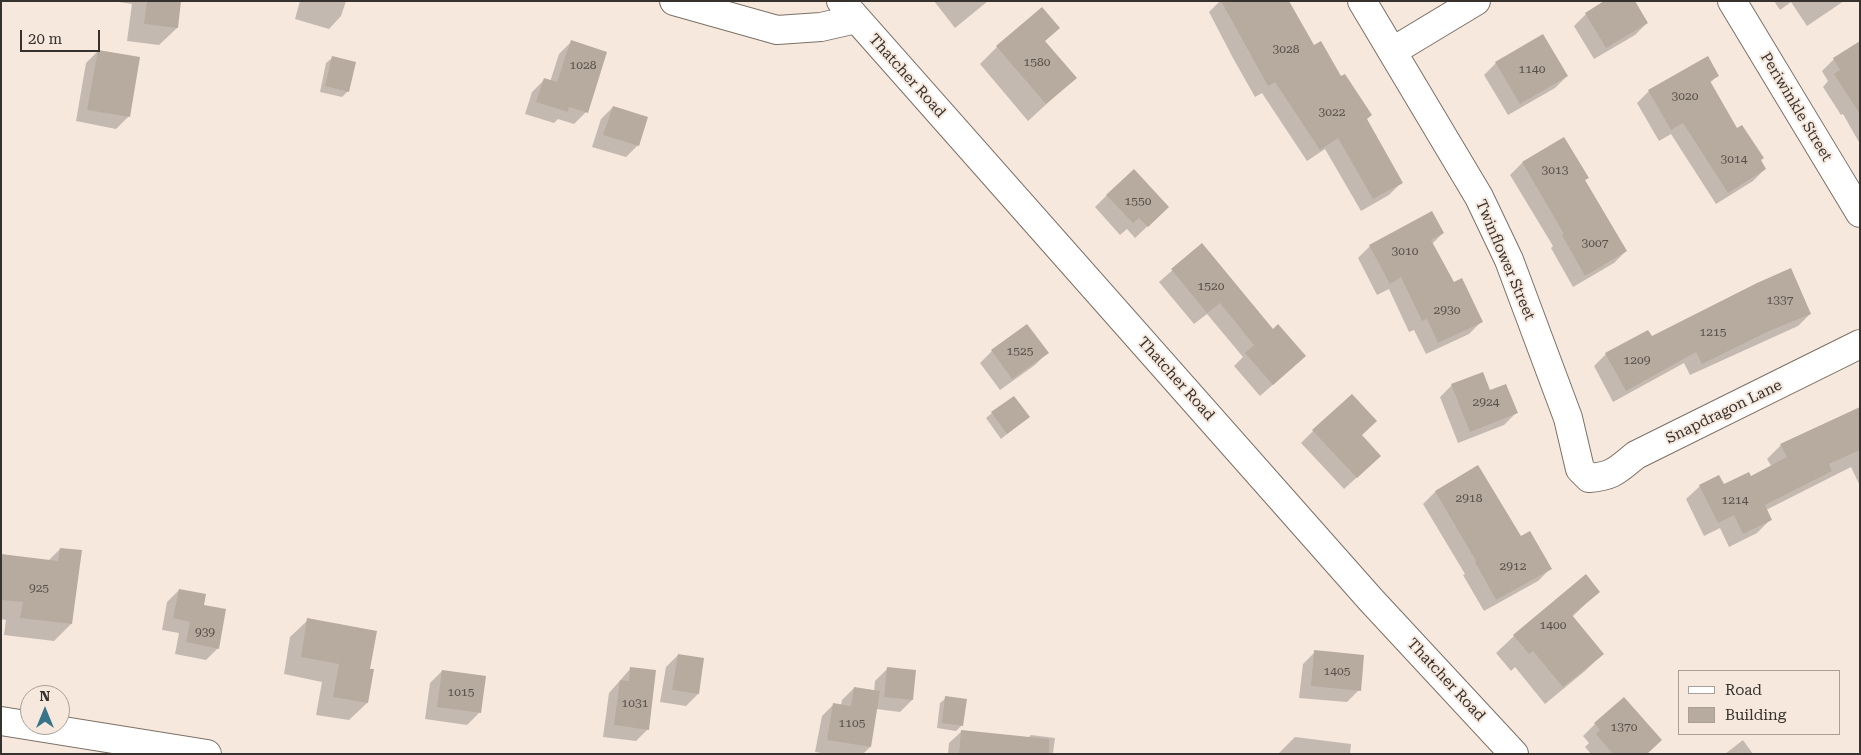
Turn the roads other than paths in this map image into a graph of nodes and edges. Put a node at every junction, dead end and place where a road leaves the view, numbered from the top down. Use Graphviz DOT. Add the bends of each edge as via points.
graph roads {
  1 [pos="674,1"];
  2 [pos="1362,1"];
  3 [pos="1476,1"];
  4 [pos="1732,1"];
  5 [pos="848,10"];
  6 [pos="1393,51"];
  7 [pos="1860,213"];
  8 [pos="1860,344"];
  9 [pos="1589,478"];
  10 [pos="1,721"];
  11 [pos="207,754"];
  12 [pos="1514,754"];
  1 -- 5 [label="street" via="777,30 821,27"];
  2 -- 6 [label="street, Twinflower Street"];
  3 -- 6 [label="street"];
  4 -- 7 [label="street, Periwinkle Street"];
  5 -- 12 [label="street, Thatcher Road" via="1371,600"];
  6 -- 9 [label="street, Twinflower Street" via="1479,197 1509,260 1568,418 1580,469"];
  8 -- 9 [label="street, Snapdragon Lane" via="1636,455 1619,470 1603,477"];
  10 -- 11 [label="street"];
}
